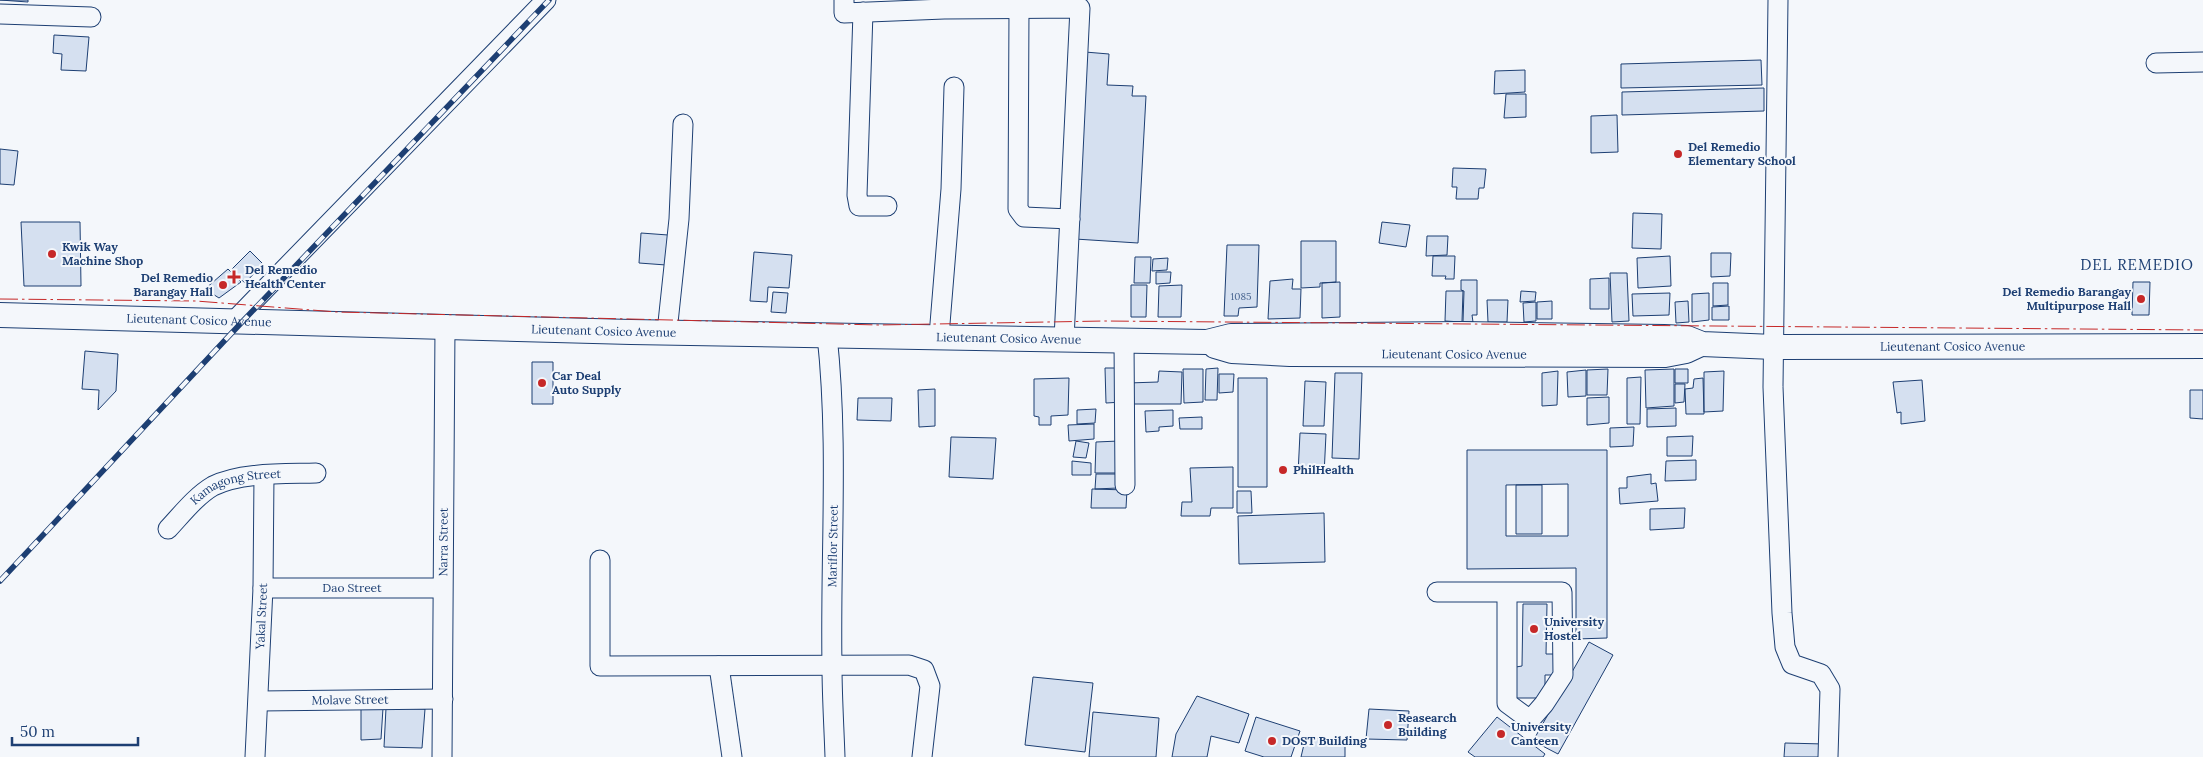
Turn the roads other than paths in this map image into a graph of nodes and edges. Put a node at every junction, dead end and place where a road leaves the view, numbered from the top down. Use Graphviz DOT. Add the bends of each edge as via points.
graph roads {
  1 [pos="546,0"];
  2 [pos="844,0"];
  3 [pos="1778,0"];
  4 [pos="944,4"];
  5 [pos="1019,9"];
  6 [pos="863,12"];
  7 [pos="0,14"];
  8 [pos="91,16"];
  9 [pos="2203,62"];
  10 [pos="2156,63"];
  11 [pos="954,87"];
  12 [pos="683,124"];
  13 [pos="887,206"];
  14 [pos="1070,219"];
  15 [pos="0,314"];
  16 [pos="234,321"];
  17 [pos="445,327"];
  18 [pos="667,332"];
  19 [pos="827,335"];
  20 [pos="939,336"];
  21 [pos="1064,339"];
  22 [pos="1124,340"];
  23 [pos="2203,346"];
  24 [pos="1774,347"];
  25 [pos="316,472"];
  26 [pos="264,475"];
  27 [pos="1125,485"];
  28 [pos="168,529"];
  29 [pos="600,560"];
  30 [pos="263,588"];
  31 [pos="442,588"];
  32 [pos="1437,592"];
  33 [pos="1507,592"];
  34 [pos="832,665"];
  35 [pos="718,666"];
  36 [pos="443,699"];
  37 [pos="258,701"];
  38 [pos="256,757"];
  39 [pos="442,757"];
  40 [pos="732,757"];
  41 [pos="835,757"];
  42 [pos="922,757"];
  43 [pos="1828,757"];
  1 -- 16 [label="street"];
  2 -- 6 [label="street" via="844,13"];
  3 -- 24 [label="street"];
  4 -- 5 [label="street"];
  4 -- 6 [label="street"];
  5 -- 14 [label="street" via="1018,209 1024,217"];
  5 -- 14 [label="street" via="1080,8"];
  6 -- 13 [label="street" via="857,195 859,206"];
  7 -- 8 [label="street"];
  9 -- 10 [label="street"];
  11 -- 20 [label="street" via="948,242"];
  12 -- 18 [label="street" via="679,219"];
  14 -- 21 [label="street"];
  15 -- 16 [label="main road, Lieutenant Cosico Avenue"];
  16 -- 17 [label="main road, Lieutenant Cosico Avenue"];
  17 -- 18 [label="main road, Lieutenant Cosico Avenue"];
  17 -- 31 [label="street, Narra Street"];
  18 -- 19 [label="main road, Lieutenant Cosico Avenue"];
  19 -- 20 [label="main road, Lieutenant Cosico Avenue"];
  19 -- 34 [label="street, Mariflor Street" via="834,470"];
  20 -- 21 [label="main road, Lieutenant Cosico Avenue"];
  21 -- 22 [label="main road, Lieutenant Cosico Avenue"];
  22 -- 24 [label="main road, Lieutenant Cosico Avenue" via="1207,342 1232,351 1290,354 1665,355 1702,344"];
  22 -- 27 [label="street"];
  23 -- 24 [label="main road, Lieutenant Cosico Avenue"];
  24 -- 43 [label="street" via="1773,397 1785,648 1792,664 1821,674 1830,689"];
  25 -- 26 [label="street, Kamagong Street"];
  26 -- 28 [label="street, Kamagong Street" via="230,480 212,487"];
  26 -- 30 [label="street, Yakal Street"];
  29 -- 35 [label="street" via="600,666"];
  30 -- 31 [label="street, Dao Street"];
  30 -- 37 [label="street, Yakal Street"];
  31 -- 36 [label="street, Narra Street"];
  32 -- 33 [label="street"];
  33 -- 33 [label="street" via="1562,592 1563,675 1530,720 1508,703"];
  34 -- 35 [label="street"];
  34 -- 41 [label="street, Mariflor Street"];
  34 -- 42 [label="street" via="909,665 924,670 930,686"];
  35 -- 40 [label="street"];
  36 -- 37 [label="street, Molave Street"];
  36 -- 39 [label="street, Narra Street"];
  37 -- 38 [label="street, Yakal Street"];
}
